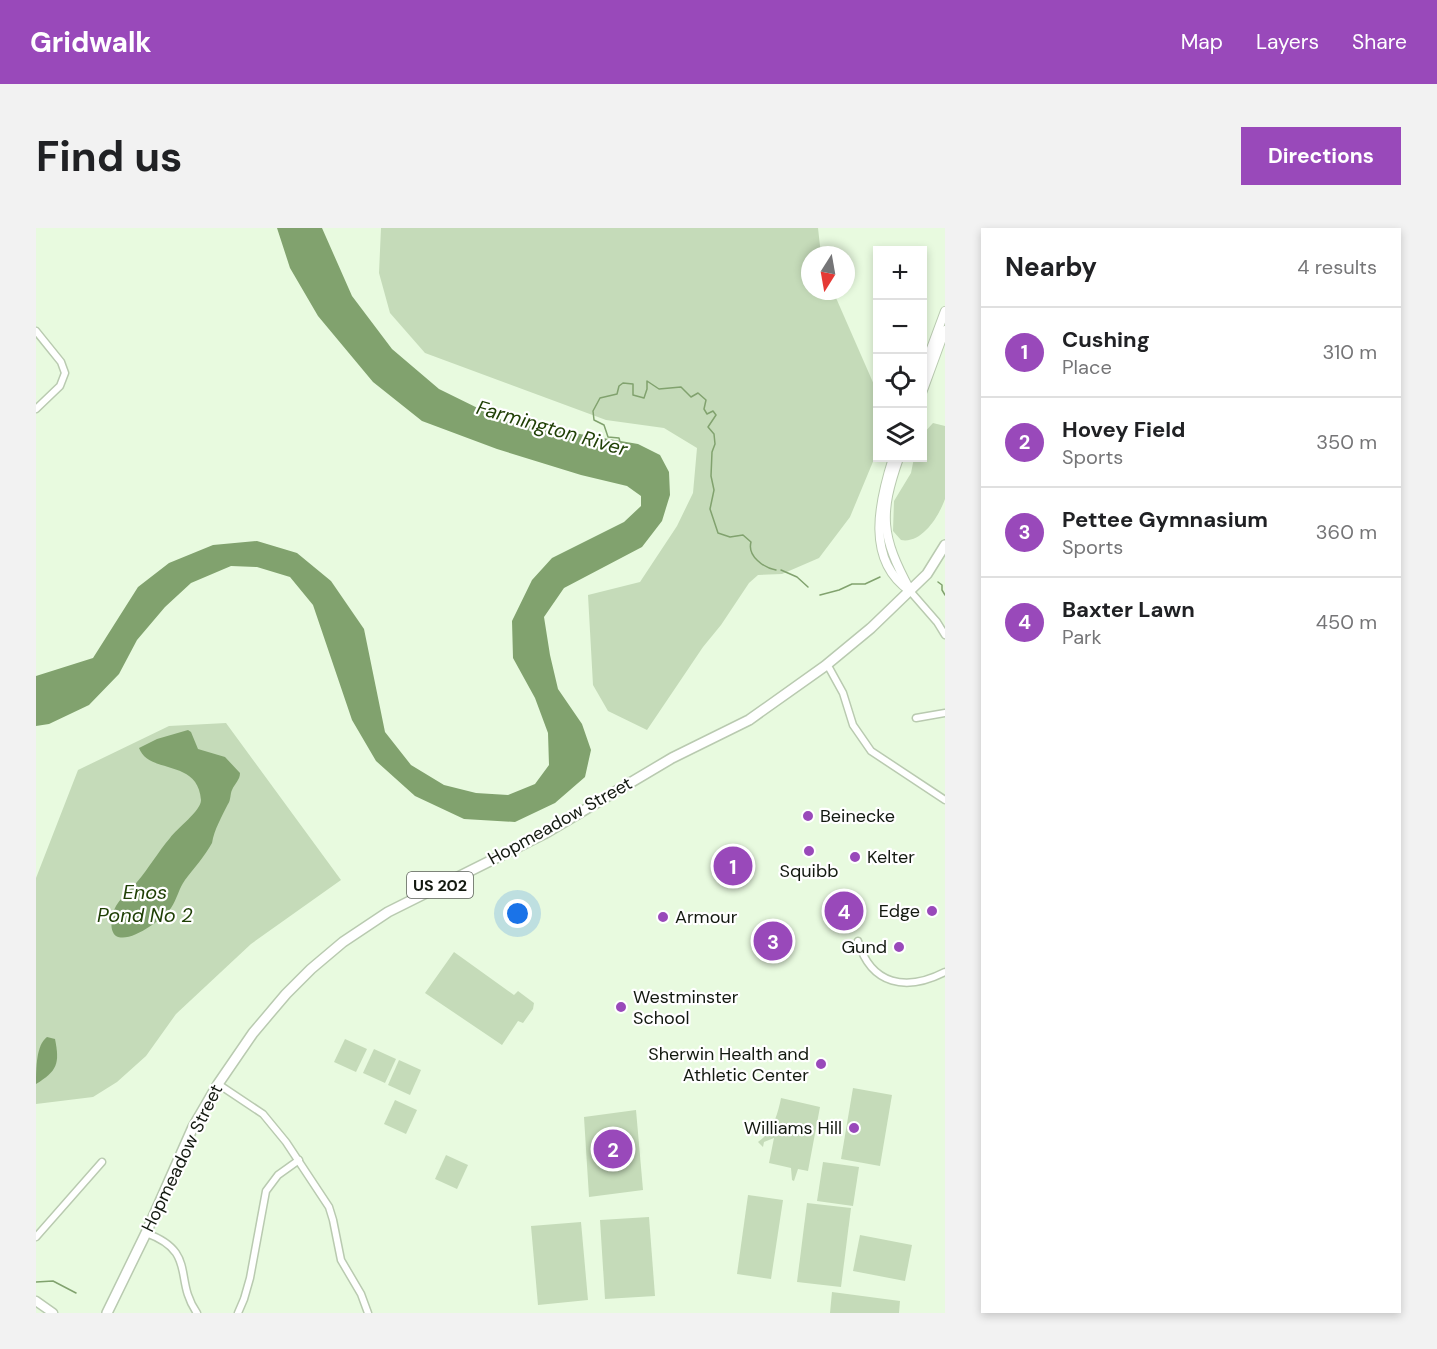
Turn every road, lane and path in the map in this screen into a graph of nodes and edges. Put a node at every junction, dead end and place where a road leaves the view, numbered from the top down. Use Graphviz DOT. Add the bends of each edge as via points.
graph roads {
  1 [pos="945,311"];
  2 [pos="945,330"];
  3 [pos="36,331"];
  4 [pos="927,360"];
  5 [pos="927,379"];
  6 [pos="36,409"];
  7 [pos="892,462"];
  8 [pos="898,462"];
  9 [pos="945,545"];
  10 [pos="910,591"];
  11 [pos="945,635"];
  12 [pos="827,664"];
  13 [pos="945,713"];
  14 [pos="916,718"];
  15 [pos="945,800"];
  16 [pos="858,941"];
  17 [pos="945,972"];
  18 [pos="218,1084"];
  19 [pos="299,1161"];
  20 [pos="102,1162"];
  21 [pos="146,1233"];
  22 [pos="36,1237"];
  23 [pos="36,1301"];
  24 [pos="53,1313"];
  25 [pos="107,1313"];
  26 [pos="197,1313"];
  27 [pos="238,1313"];
  28 [pos="368,1313"];
  1 -- 4 [label="street"];
  2 -- 5 [label="street"];
  3 -- 6 [label="street" via="65,373 60,386"];
  7 -- 10 [label="street" via="879,506 881,545 897,582"];
  8 -- 10 [label="street" via="885,507 886,535 894,562"];
  9 -- 10 [label="highway, Hopmeadow Street / US 202" via="927,574"];
  10 -- 11 [label="street"];
  10 -- 12 [label="highway, Hopmeadow Street / US 202"];
  12 -- 15 [label="street" via="843,693 853,725 871,751"];
  12 -- 18 [label="highway, Hopmeadow Street / US 202" via="749,720 672,758 544,834 388,912 343,942 286,994"];
  13 -- 14 [label="street"];
  16 -- 17 [label="street" via="869,966 890,981 915,982"];
  18 -- 19 [label="street" via="263,1114"];
  18 -- 21 [label="highway, Hopmeadow Street / US 202"];
  19 -- 27 [label="street" via="278,1175 266,1191 250,1278"];
  19 -- 28 [label="street" via="329,1207 341,1260"];
  20 -- 22 [label="street"];
  21 -- 25 [label="highway, Hopmeadow Street / US 202"];
  21 -- 26 [label="street" via="176,1250"];
  23 -- 24 [label="main road"];
}
